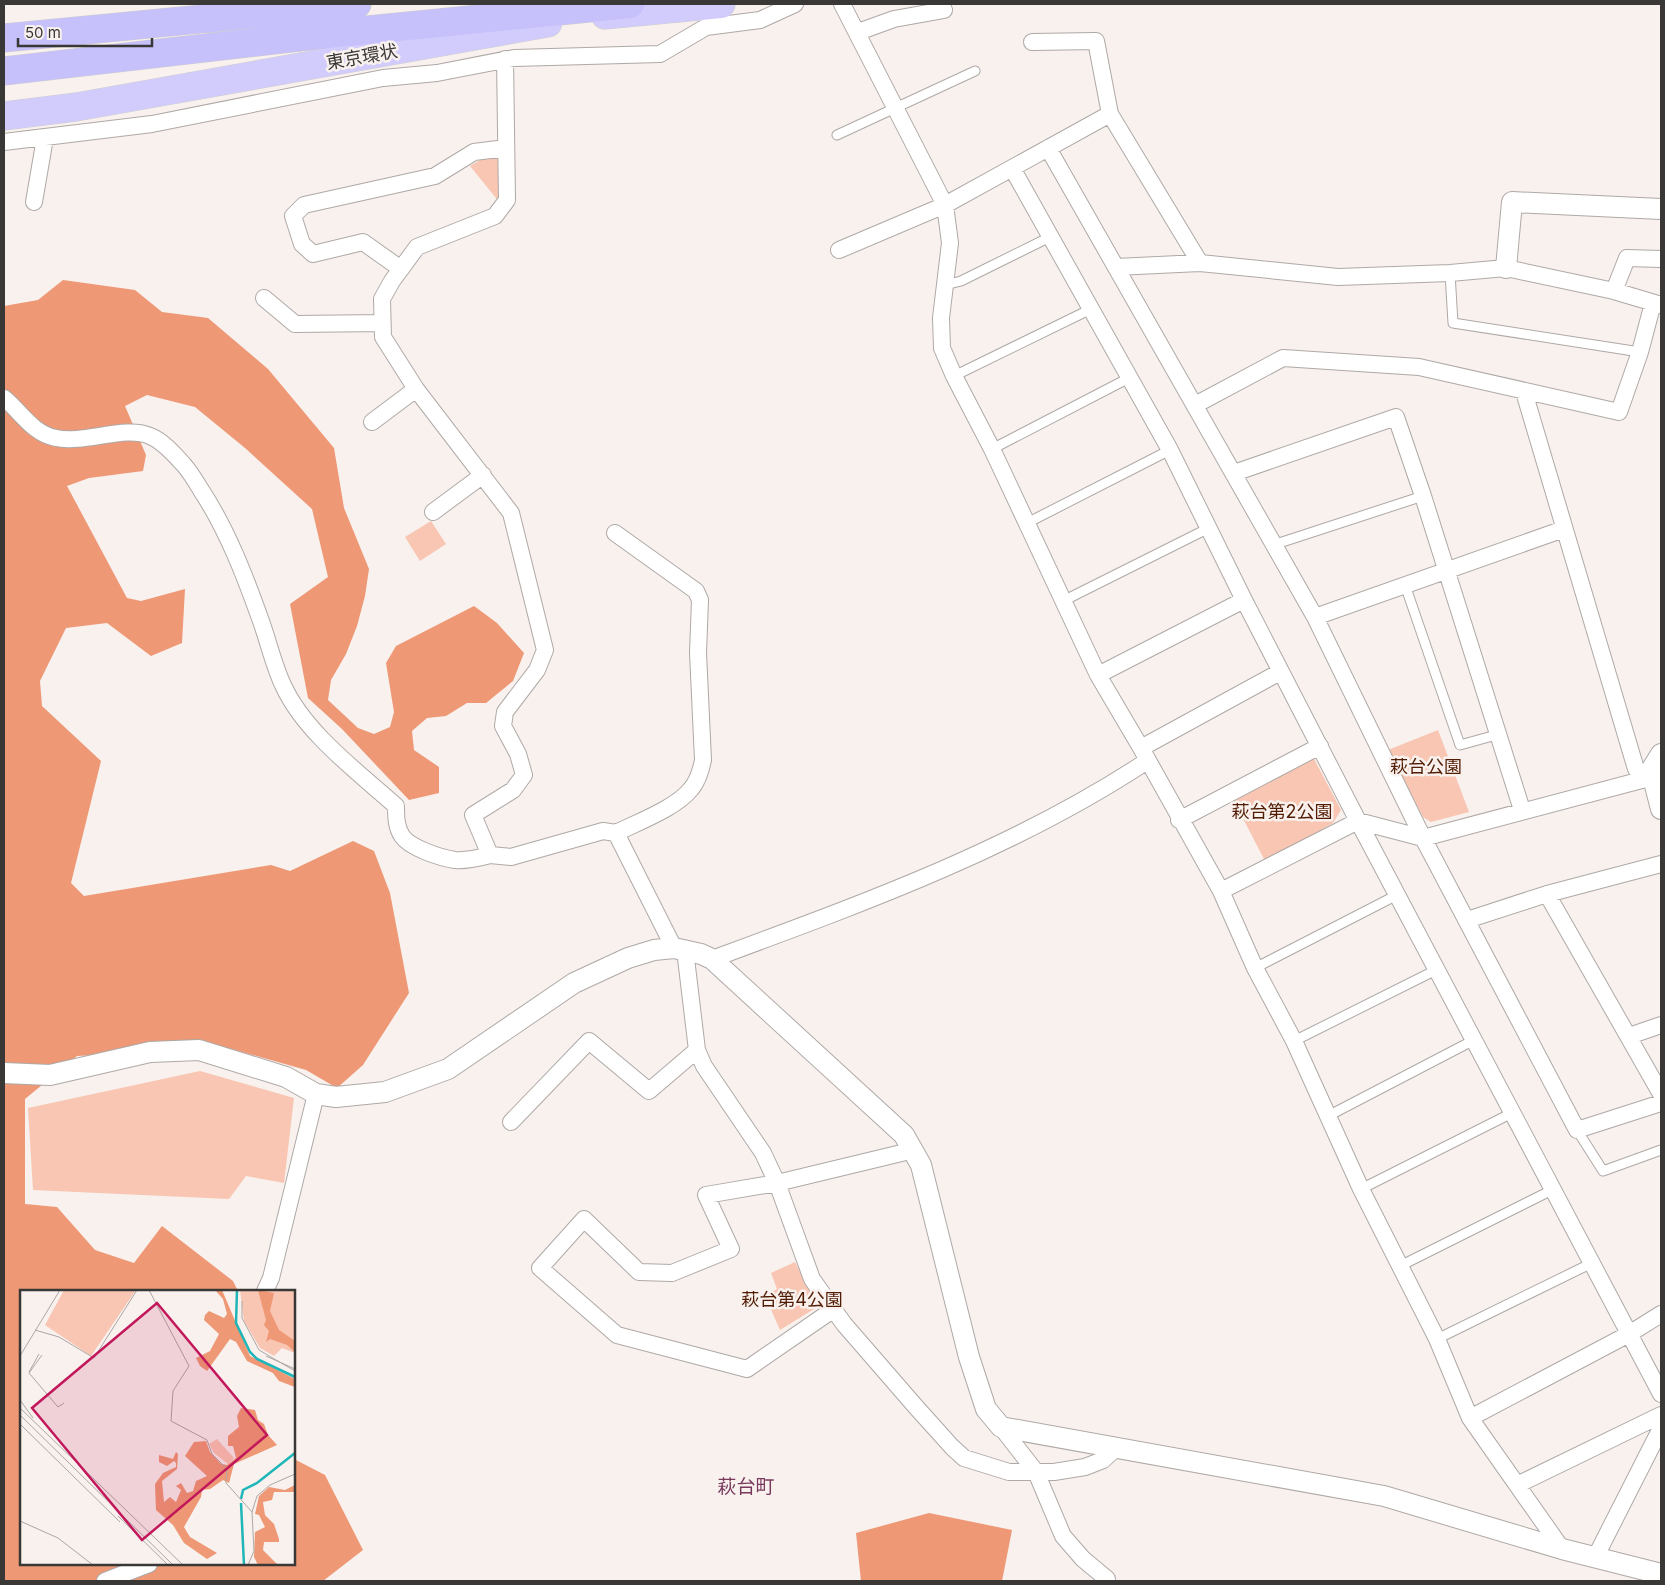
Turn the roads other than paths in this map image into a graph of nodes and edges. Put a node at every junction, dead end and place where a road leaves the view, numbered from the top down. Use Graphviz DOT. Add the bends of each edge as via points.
graph roads {
  1 [pos="357,4"];
  2 [pos="630,4"];
  3 [pos="720,4"];
  4 [pos="795,4"];
  5 [pos="842,4"];
  6 [pos="944,10"];
  7 [pos="856,29"];
  8 [pos="4,38"];
  9 [pos="1032,42"];
  10 [pos="505,59"];
  11 [pos="4,71"];
  12 [pos="975,71"];
  13 [pos="896,108"];
  14 [pos="1110,114"];
  15 [pos="4,116"];
  16 [pos="837,136"];
  17 [pos="45,138"];
  18 [pos="4,142"];
  19 [pos="506,148"];
  20 [pos="1048,148"];
  21 [pos="1012,168"];
  22 [pos="34,202"];
  23 [pos="945,205"];
  24 [pos="1661,209"];
  25 [pos="1050,237"];
  26 [pos="839,250"];
  27 [pos="1661,259"];
  28 [pos="1200,263"];
  29 [pos="1116,266"];
  30 [pos="1506,268"];
  31 [pos="400,269"];
  32 [pos="1450,273"];
  33 [pos="946,285"];
  34 [pos="1614,291"];
  35 [pos="264,298"];
  36 [pos="1657,304"];
  37 [pos="1091,309"];
  38 [pos="382,323"];
  39 [pos="1640,352"];
  40 [pos="954,376"];
  41 [pos="1129,378"];
  42 [pos="416,389"];
  43 [pos="1524,392"];
  44 [pos="4,398"];
  45 [pos="1195,405"];
  46 [pos="372,422"];
  47 [pos="992,449"];
  48 [pos="1170,450"];
  49 [pos="1234,473"];
  50 [pos="483,476"];
  51 [pos="1423,496"];
  52 [pos="433,512"];
  53 [pos="1027,522"];
  54 [pos="1209,528"];
  55 [pos="1564,529"];
  56 [pos="615,533"];
  57 [pos="1273,546"];
  58 [pos="1447,572"];
  59 [pos="1405,586"];
  60 [pos="1244,600"];
  61 [pos="1063,601"];
  62 [pos="1315,617"];
  63 [pos="1280,672"];
  64 [pos="1098,676"];
  65 [pos="1496,735"];
  66 [pos="1320,746"];
  67 [pos="1144,754"];
  68 [pos="1661,754"];
  69 [pos="1653,777"];
  70 [pos="1661,809"];
  71 [pos="1522,810"];
  72 [pos="1179,820"];
  73 [pos="1358,821"];
  74 [pos="616,832"];
  75 [pos="1423,838"];
  76 [pos="490,855"];
  77 [pos="1661,864"];
  78 [pos="1221,891"];
  79 [pos="1547,894"];
  80 [pos="1397,896"];
  81 [pos="1467,920"];
  82 [pos="680,949"];
  83 [pos="712,959"];
  84 [pos="1255,968"];
  85 [pos="1436,970"];
  86 [pos="1661,1025"];
  87 [pos="1629,1036"];
  88 [pos="1474,1040"];
  89 [pos="1294,1041"];
  90 [pos="697,1050"];
  91 [pos="4,1073"];
  92 [pos="316,1094"];
  93 [pos="1661,1094"];
  94 [pos="1661,1103"];
  95 [pos="1512,1113"];
  96 [pos="1328,1116"];
  97 [pos="512,1122"];
  98 [pos="1577,1130"];
  99 [pos="914,1150"];
  100 [pos="1661,1150"];
  101 [pos="777,1183"];
  102 [pos="1361,1189"];
  103 [pos="1552,1190"];
  104 [pos="1592,1263"];
  105 [pos="1400,1266"];
  106 [pos="265,1290"];
  107 [pos="834,1309"];
  108 [pos="1661,1314"];
  109 [pos="1629,1334"];
  110 [pos="1437,1339"];
  111 [pos="1661,1394"];
  112 [pos="1661,1415"];
  113 [pos="1470,1418"];
  114 [pos="1001,1427"];
  115 [pos="1661,1428"];
  116 [pos="1116,1448"];
  117 [pos="1036,1472"];
  118 [pos="1517,1485"];
  119 [pos="1562,1549"];
  120 [pos="1596,1556"];
  121 [pos="146,1565"];
  122 [pos="1661,1574"];
  123 [pos="1106,1579"];
  124 [pos="105,1581"];
  1 -- 8 [label="highway"];
  2 -- 11 [label="highway"];
  3 -- 15 [label="highway, 東京環状" via="564,20 76,107"];
  4 -- 10 [label="street" via="760,20 706,27 660,54"];
  5 -- 7 [label="street"];
  6 -- 7 [label="street"];
  7 -- 13 [label="street"];
  9 -- 14 [label="street" via="1096,40"];
  10 -- 17 [label="street" via="437,73 383,78 152,124"];
  10 -- 19 [label="street"];
  12 -- 13 [label="lane"];
  13 -- 16 [label="lane"];
  13 -- 23 [label="street"];
  14 -- 20 [label="street"];
  14 -- 28 [label="street"];
  17 -- 18 [label="street"];
  17 -- 22 [label="street"];
  19 -- 31 [label="street" via="507,200 495,216 417,247"];
  19 -- 31 [label="street" via="474,152 435,176 304,205 293,216 302,244 313,254 363,242"];
  20 -- 21 [label="street"];
  20 -- 29 [label="street"];
  21 -- 23 [label="street"];
  21 -- 25 [label="street"];
  23 -- 26 [label="street"];
  23 -- 33 [label="street" via="950,243"];
  24 -- 30 [label="street" via="1512,202"];
  25 -- 33 [label="lane" via="961,281"];
  25 -- 37 [label="street"];
  27 -- 34 [label="street" via="1627,258"];
  28 -- 29 [label="street"];
  28 -- 32 [label="street" via="1338,277"];
  29 -- 45 [label="street"];
  30 -- 32 [label="street"];
  30 -- 34 [label="street"];
  31 -- 38 [label="street" via="382,299"];
  32 -- 39 [label="lane" via="1452,323"];
  33 -- 40 [label="street" via="941,318 942,348"];
  34 -- 36 [label="street"];
  35 -- 38 [label="street" via="296,324"];
  36 -- 39 [label="street"];
  37 -- 40 [label="lane"];
  37 -- 41 [label="street"];
  38 -- 42 [label="street" via="383,337"];
  39 -- 43 [label="street" via="1619,412"];
  40 -- 47 [label="street"];
  41 -- 47 [label="lane"];
  41 -- 48 [label="street"];
  42 -- 46 [label="street"];
  42 -- 50 [label="street"];
  43 -- 45 [label="street" via="1419,367 1283,358"];
  43 -- 55 [label="street"];
  44 -- 76 [label="street" via="34,429 56,438 83,439 124,433 150,435 168,449 186,467 219,517 257,610 283,686 300,714 396,806 401,835 410,846 455,860"];
  45 -- 49 [label="street"];
  47 -- 53 [label="street"];
  48 -- 53 [label="lane"];
  48 -- 54 [label="street"];
  49 -- 51 [label="street" via="1396,417"];
  49 -- 57 [label="street"];
  50 -- 52 [label="street"];
  50 -- 76 [label="street" via="511,513 545,650 537,670 504,712 503,726 518,754 524,775 513,790 473,815"];
  51 -- 57 [label="lane"];
  51 -- 58 [label="street"];
  53 -- 61 [label="street"];
  54 -- 60 [label="street"];
  54 -- 61 [label="lane"];
  55 -- 58 [label="street"];
  55 -- 69 [label="street" via="1636,769"];
  56 -- 74 [label="street" via="696,591 700,600 698,653 703,760 700,774 682,797"];
  57 -- 62 [label="street"];
  58 -- 59 [label="street"];
  58 -- 65 [label="street"];
  59 -- 62 [label="street"];
  59 -- 65 [label="lane" via="1460,746"];
  60 -- 63 [label="street"];
  60 -- 64 [label="street"];
  61 -- 64 [label="street"];
  62 -- 75 [label="street"];
  63 -- 66 [label="street"];
  63 -- 67 [label="street"];
  64 -- 67 [label="street"];
  65 -- 71 [label="street"];
  66 -- 72 [label="street"];
  66 -- 73 [label="street"];
  67 -- 72 [label="street"];
  67 -- 83 [label="street" via="1098,793 1005,840 843,911"];
  68 -- 69 [label="street" via="1651,770"];
  69 -- 70 [label="street"];
  69 -- 71 [label="street"];
  71 -- 75 [label="street"];
  72 -- 78 [label="street"];
  73 -- 75 [label="street"];
  73 -- 78 [label="street"];
  73 -- 80 [label="street"];
  74 -- 76 [label="street" via="603,831 511,856"];
  74 -- 82 [label="street"];
  75 -- 81 [label="street"];
  77 -- 79 [label="street"];
  78 -- 84 [label="street"];
  79 -- 81 [label="street"];
  79 -- 87 [label="street"];
  80 -- 84 [label="lane"];
  80 -- 85 [label="street"];
  81 -- 98 [label="street"];
  82 -- 83 [label="street"];
  82 -- 90 [label="street"];
  82 -- 92 [label="street" via="654,950 628,958 574,983 448,1069 384,1092 336,1098"];
  83 -- 99 [label="street" via="904,1135"];
  84 -- 89 [label="street"];
  85 -- 88 [label="street"];
  85 -- 89 [label="lane"];
  86 -- 87 [label="street"];
  87 -- 93 [label="street"];
  88 -- 95 [label="street"];
  88 -- 96 [label="lane"];
  89 -- 96 [label="street"];
  90 -- 97 [label="street" via="649,1091 589,1041"];
  90 -- 101 [label="street" via="704,1066 763,1153"];
  91 -- 92 [label="street" via="50,1075 150,1052 199,1050 286,1077"];
  92 -- 106 [label="street"];
  94 -- 98 [label="street"];
  95 -- 102 [label="lane"];
  95 -- 103 [label="street"];
  96 -- 102 [label="street"];
  98 -- 100 [label="lane" via="1603,1171"];
  99 -- 101 [label="street"];
  99 -- 114 [label="street" via="921,1164 972,1366 986,1408"];
  101 -- 107 [label="street" via="812,1278"];
  101 -- 107 [label="street" via="706,1195 731,1249 672,1273 639,1272 584,1219 540,1268 616,1335 747,1369"];
  102 -- 105 [label="street"];
  103 -- 104 [label="street"];
  103 -- 105 [label="lane"];
  104 -- 109 [label="street"];
  104 -- 110 [label="lane"];
  105 -- 110 [label="street"];
  107 -- 117 [label="street" via="916,1407 964,1458 1009,1472"];
  108 -- 109 [label="street"];
  109 -- 111 [label="street"];
  109 -- 113 [label="street"];
  110 -- 113 [label="street"];
  112 -- 118 [label="street"];
  113 -- 118 [label="street"];
  114 -- 116 [label="street"];
  114 -- 117 [label="street"];
  115 -- 120 [label="street"];
  116 -- 117 [label="street" via="1103,1460 1084,1467"];
  116 -- 119 [label="street" via="1384,1496"];
  117 -- 123 [label="street" via="1063,1536"];
  118 -- 119 [label="street"];
  119 -- 120 [label="street"];
  120 -- 122 [label="street"];
  121 -- 124 [label="street"];
}
